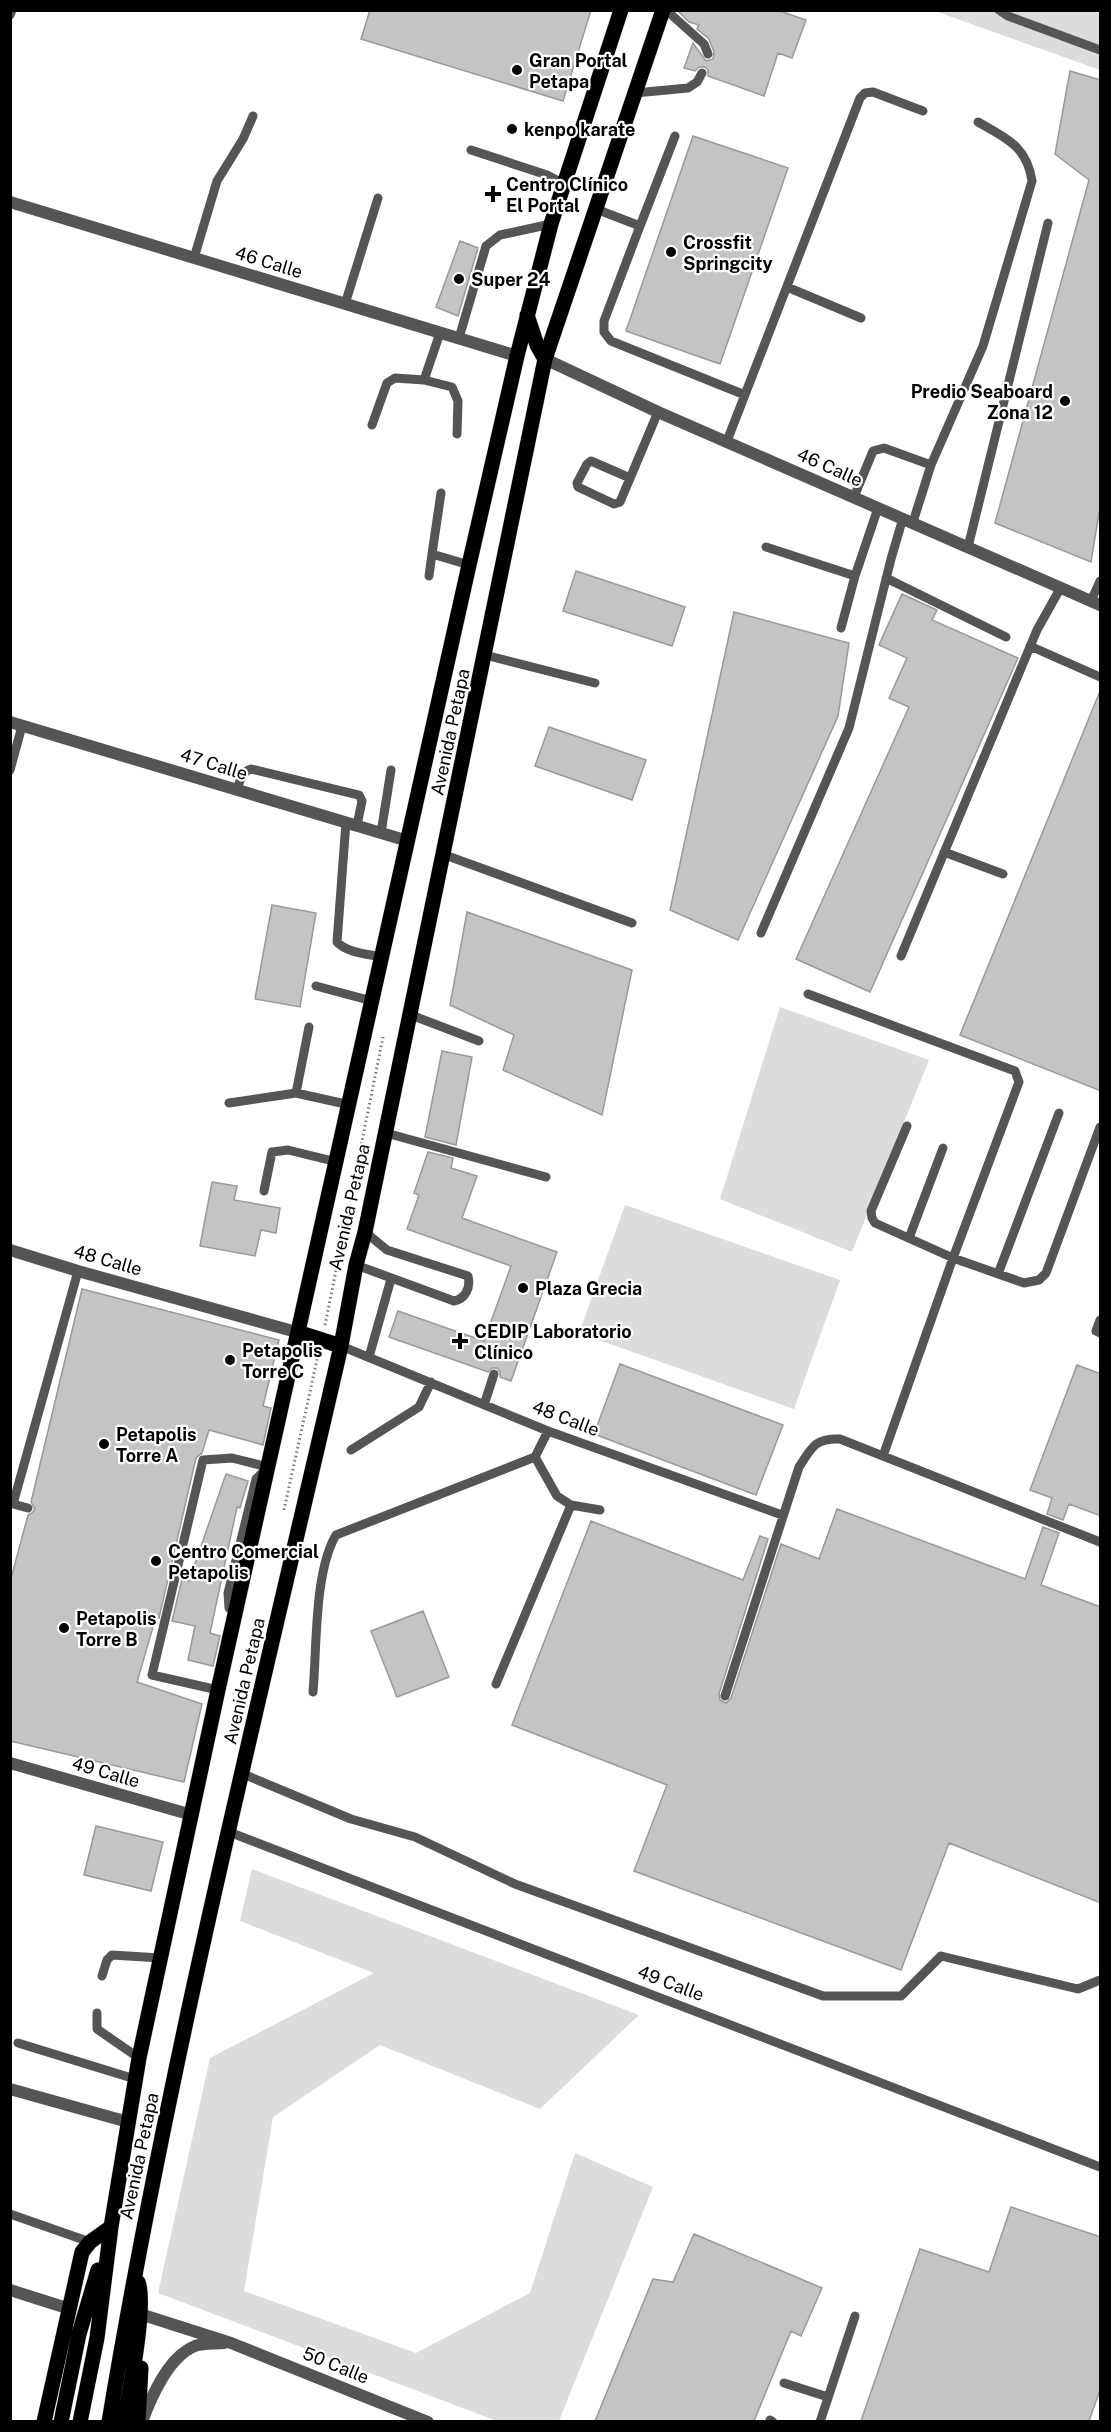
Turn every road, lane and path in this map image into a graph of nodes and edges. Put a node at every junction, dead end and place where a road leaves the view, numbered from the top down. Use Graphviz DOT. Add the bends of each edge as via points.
graph roads {
  1 [pos="621,10"];
  2 [pos="664,10"];
  3 [pos="999,10"];
  4 [pos="1101,50"];
  5 [pos="708,54"];
  6 [pos="702,73"];
  7 [pos="635,93"];
  8 [pos="923,111"];
  9 [pos="253,116"];
  10 [pos="978,122"];
  11 [pos="675,136"];
  12 [pos="471,150"];
  13 [pos="564,184"];
  14 [pos="378,198"];
  15 [pos="10,202"];
  16 [pos="596,209"];
  17 [pos="1048,223"];
  18 [pos="551,224"];
  19 [pos="640,226"];
  20 [pos="194,258"];
  21 [pos="787,287"];
  22 [pos="345,304"];
  23 [pos="527,315"];
  24 [pos="861,318"];
  25 [pos="440,333"];
  26 [pos="459,338"];
  27 [pos="517,356"];
  28 [pos="545,359"];
  29 [pos="424,380"];
  30 [pos="745,395"];
  31 [pos="658,412"];
  32 [pos="372,425"];
  33 [pos="457,434"];
  34 [pos="727,441"];
  35 [pos="931,465"];
  36 [pos="630,478"];
  37 [pos="441,494"];
  38 [pos="854,497"];
  39 [pos="878,508"];
  40 [pos="908,520"];
  41 [pos="766,546"];
  42 [pos="968,547"];
  43 [pos="432,554"];
  44 [pos="470,565"];
  45 [pos="429,576"];
  46 [pos="855,576"];
  47 [pos="886,578"];
  48 [pos="1101,580"];
  49 [pos="1060,587"];
  50 [pos="1096,603"];
  51 [pos="841,628"];
  52 [pos="1006,638"];
  53 [pos="1030,646"];
  54 [pos="485,655"];
  55 [pos="1101,677"];
  56 [pos="595,683"];
  57 [pos="16,724"];
  58 [pos="10,770"];
  59 [pos="391,770"];
  60 [pos="237,790"];
  61 [pos="351,824"];
  62 [pos="381,833"];
  63 [pos="408,841"];
  64 [pos="944,852"];
  65 [pos="445,855"];
  66 [pos="1003,874"];
  67 [pos="632,923"];
  68 [pos="761,933"];
  69 [pos="900,956"];
  70 [pos="382,957"];
  71 [pos="316,986"];
  72 [pos="808,994"];
  73 [pos="372,1001"];
  74 [pos="411,1015"];
  75 [pos="309,1027"];
  76 [pos="383,1035"];
  77 [pos="479,1041"];
  78 [pos="296,1093"];
  79 [pos="229,1103"];
  80 [pos="350,1105"];
  81 [pos="1059,1113"];
  82 [pos="907,1126"];
  83 [pos="1100,1127"];
  84 [pos="386,1133"];
  85 [pos="943,1148"];
  86 [pos="337,1162"];
  87 [pos="546,1177"];
  88 [pos="264,1191"];
  89 [pos="365,1232"];
  90 [pos="909,1238"];
  91 [pos="10,1250"];
  92 [pos="953,1258"];
  93 [pos="356,1265"];
  94 [pos="78,1271"];
  95 [pos="998,1274"];
  96 [pos="390,1279"];
  97 [pos="1101,1320"];
  98 [pos="300,1333"];
  99 [pos="1101,1333"];
  100 [pos="321,1340"];
  101 [pos="341,1346"];
  102 [pos="369,1357"];
  103 [pos="494,1374"];
  104 [pos="431,1382"];
  105 [pos="484,1405"];
  106 [pos="548,1431"];
  107 [pos="351,1450"];
  108 [pos="883,1456"];
  109 [pos="535,1457"];
  110 [pos="268,1467"];
  111 [pos="571,1505"];
  112 [pos="28,1508"];
  113 [pos="600,1510"];
  114 [pos="283,1515"];
  115 [pos="782,1515"];
  116 [pos="1101,1542"];
  117 [pos="496,1684"];
  118 [pos="219,1690"];
  119 [pos="313,1692"];
  120 [pos="725,1695"];
  121 [pos="10,1763"];
  122 [pos="243,1774"];
  123 [pos="192,1815"];
  124 [pos="229,1832"];
  125 [pos="160,1958"];
  126 [pos="102,1976"];
  127 [pos="1101,1980"];
  128 [pos="97,2013"];
  129 [pos="18,2043"];
  130 [pos="139,2058"];
  131 [pos="135,2079"];
  132 [pos="10,2089"];
  133 [pos="128,2122"];
  134 [pos="1101,2168"];
  135 [pos="10,2214"];
  136 [pos="111,2227"];
  137 [pos="90,2242"];
  138 [pos="134,2272"];
  139 [pos="10,2290"];
  140 [pos="70,2309"];
  141 [pos="140,2314"];
  142 [pos="855,2316"];
  143 [pos="231,2343"];
  144 [pos="784,2383"];
  145 [pos="828,2397"];
  146 [pos="44,2421"];
  147 [pos="61,2421"];
  148 [pos="80,2421"];
  149 [pos="109,2421"];
  150 [pos="124,2421"];
  151 [pos="140,2421"];
  152 [pos="428,2421"];
  153 [pos="820,2421"];
  1 -- 13 [label="main road, Avenida Petapa"];
  2 -- 5 [label="lane" via="705,44"];
  2 -- 7 [label="main road, Avenida Petapa"];
  3 -- 4 [label="lane"];
  6 -- 7 [label="lane" via="688,88"];
  7 -- 16 [label="main road, Avenida Petapa"];
  8 -- 21 [label="lane" via="873,92 860,98"];
  9 -- 20 [label="lane" via="217,181"];
  10 -- 35 [label="lane" via="1012,142 1025,157 1032,181 983,346"];
  11 -- 19 [label="lane"];
  12 -- 13 [label="lane"];
  13 -- 18 [label="main road, Avenida Petapa"];
  14 -- 22 [label="lane"];
  15 -- 20 [label="street, 46 Calle"];
  16 -- 19 [label="lane"];
  16 -- 28 [label="main road, Avenida Petapa"];
  17 -- 42 [label="lane"];
  18 -- 23 [label="main road, Avenida Petapa"];
  18 -- 26 [label="lane" via="500,235 486,246"];
  19 -- 30 [label="lane" via="604,321 604,332 611,341"];
  20 -- 22 [label="street, 46 Calle"];
  21 -- 24 [label="lane"];
  21 -- 30 [label="lane"];
  22 -- 25 [label="street, 46 Calle"];
  23 -- 27 [label="main road, Avenida Petapa"];
  23 -- 28 [label="main road"];
  25 -- 26 [label="street, 46 Calle"];
  25 -- 29 [label="lane"];
  26 -- 27 [label="street, 46 Calle"];
  27 -- 44 [label="main road, Avenida Petapa"];
  28 -- 31 [label="street, 46 Calle"];
  28 -- 54 [label="main road, Avenida Petapa"];
  29 -- 32 [label="lane" via="395,378 387,382"];
  29 -- 33 [label="lane" via="452,387 458,401"];
  30 -- 34 [label="lane"];
  31 -- 34 [label="street, 46 Calle"];
  31 -- 36 [label="lane"];
  34 -- 38 [label="street, 46 Calle"];
  35 -- 38 [label="lane" via="878,448 873,451"];
  35 -- 40 [label="lane"];
  36 -- 36 [label="lane" via="620,502 614,504 577,483 591,461"];
  37 -- 43 [label="lane"];
  38 -- 39 [label="street, 46 Calle"];
  39 -- 40 [label="street, 46 Calle"];
  39 -- 46 [label="lane"];
  40 -- 42 [label="street, 46 Calle"];
  40 -- 47 [label="lane"];
  41 -- 46 [label="lane"];
  42 -- 49 [label="street, 46 Calle"];
  43 -- 44 [label="lane"];
  43 -- 45 [label="lane"];
  44 -- 63 [label="main road, Avenida Petapa"];
  46 -- 51 [label="lane"];
  47 -- 52 [label="lane"];
  47 -- 68 [label="lane" via="849,728"];
  48 -- 50 [label="lane"];
  49 -- 50 [label="street, 46 Calle"];
  49 -- 53 [label="lane"];
  53 -- 55 [label="lane"];
  53 -- 64 [label="lane"];
  54 -- 56 [label="lane"];
  54 -- 65 [label="main road, Avenida Petapa"];
  57 -- 58 [label="lane"];
  57 -- 60 [label="street, 47 Calle"];
  59 -- 62 [label="lane"];
  60 -- 61 [label="street, 47 Calle"];
  60 -- 61 [label="lane" via="241,776 251,769 359,795 362,801"];
  61 -- 62 [label="street, 47 Calle"];
  61 -- 70 [label="lane" via="337,942 341,947"];
  62 -- 63 [label="street, 47 Calle"];
  63 -- 70 [label="main road, Avenida Petapa"];
  64 -- 66 [label="lane"];
  64 -- 69 [label="lane"];
  65 -- 67 [label="lane"];
  65 -- 74 [label="main road, Avenida Petapa"];
  70 -- 73 [label="main road, Avenida Petapa"];
  71 -- 73 [label="lane"];
  72 -- 92 [label="lane" via="1015,1071 1019,1083 1016,1095"];
  73 -- 80 [label="main road, Avenida Petapa"];
  74 -- 77 [label="lane"];
  74 -- 84 [label="main road, Avenida Petapa"];
  75 -- 78 [label="lane"];
  76 -- 100 [label="path"];
  78 -- 79 [label="lane"];
  78 -- 80 [label="lane"];
  80 -- 86 [label="main road, Avenida Petapa"];
  81 -- 95 [label="lane"];
  82 -- 90 [label="lane" via="871,1211 875,1223"];
  83 -- 95 [label="lane" via="1046,1273 1032,1282"];
  84 -- 87 [label="lane"];
  84 -- 89 [label="main road, Avenida Petapa"];
  85 -- 90 [label="lane"];
  86 -- 88 [label="lane" via="288,1150 272,1152"];
  86 -- 98 [label="main road, Avenida Petapa"];
  89 -- 93 [label="main road, Avenida Petapa"];
  89 -- 96 [label="lane" via="387,1250 462,1273 469,1281 466,1295 454,1301"];
  90 -- 92 [label="lane"];
  91 -- 94 [label="street, 48 Calle"];
  92 -- 95 [label="lane"];
  92 -- 108 [label="lane"];
  93 -- 96 [label="lane"];
  93 -- 101 [label="main road, Avenida Petapa"];
  94 -- 98 [label="street, 48 Calle"];
  94 -- 112 [label="lane" via="13,1503"];
  96 -- 102 [label="lane"];
  97 -- 99 [label="lane" via="1096,1331"];
  98 -- 100 [label="main road"];
  98 -- 110 [label="main road, Avenida Petapa"];
  100 -- 101 [label="main road"];
  100 -- 114 [label="path"];
  101 -- 102 [label="lane, 48 Calle"];
  101 -- 122 [label="main road, Avenida Petapa"];
  102 -- 104 [label="lane, 48 Calle"];
  103 -- 105 [label="lane"];
  104 -- 105 [label="lane, 48 Calle"];
  104 -- 107 [label="lane" via="419,1407"];
  105 -- 106 [label="lane, 48 Calle"];
  106 -- 109 [label="lane"];
  106 -- 115 [label="lane, 48 Calle"];
  108 -- 115 [label="lane" via="840,1439 824,1439 811,1447 799,1467"];
  108 -- 116 [label="lane"];
  109 -- 111 [label="lane" via="557,1496"];
  109 -- 119 [label="lane" via="336,1535 330,1546 316,1615"];
  110 -- 118 [label="main road, Avenida Petapa"];
  110 -- 118 [label="lane" via="232,1458 203,1460 152,1675"];
  111 -- 113 [label="lane"];
  111 -- 117 [label="lane"];
  115 -- 120 [label="lane"];
  118 -- 123 [label="main road, Avenida Petapa"];
  121 -- 123 [label="street, 49 Calle"];
  122 -- 124 [label="main road, Avenida Petapa"];
  122 -- 127 [label="lane" via="351,1819 415,1837 515,1884 823,1996 901,1996 941,1956 1078,1989"];
  123 -- 125 [label="main road, Avenida Petapa"];
  124 -- 134 [label="lane, 49 Calle"];
  124 -- 138 [label="main road, Avenida Petapa"];
  125 -- 126 [label="lane" via="112,1955"];
  125 -- 130 [label="main road, Avenida Petapa"];
  128 -- 130 [label="lane" via="97,2029"];
  129 -- 131 [label="lane"];
  130 -- 131 [label="main road, Avenida Petapa"];
  131 -- 133 [label="main road, Avenida Petapa"];
  132 -- 133 [label="street"];
  133 -- 136 [label="main road, Avenida Petapa"];
  135 -- 137 [label="lane"];
  136 -- 137 [label="main road"];
  136 -- 147 [label="main road" via="79,2334"];
  136 -- 148 [label="main road, Avenida Petapa" via="97,2338"];
  137 -- 140 [label="main road" via="82,2252"];
  138 -- 141 [label="main road" via="140,2288"];
  138 -- 149 [label="main road, Avenida Petapa"];
  139 -- 140 [label="street"];
  140 -- 146 [label="main road"];
  141 -- 143 [label="street, 50 Calle"];
  141 -- 150 [label="main road"];
  141 -- 151 [label="main road"];
  142 -- 145 [label="lane"];
  143 -- 151 [label="street, 50 Calle" via="196,2346 178,2357"];
  143 -- 152 [label="street, 50 Calle"];
  144 -- 145 [label="lane"];
  145 -- 153 [label="lane"];
}
